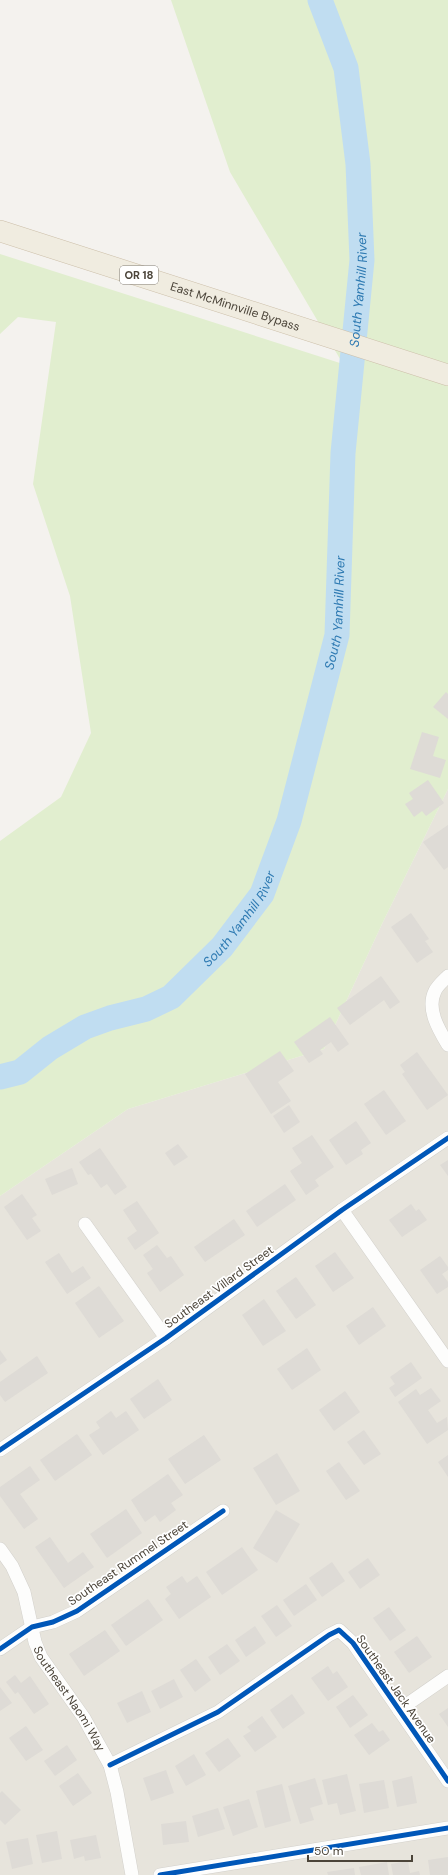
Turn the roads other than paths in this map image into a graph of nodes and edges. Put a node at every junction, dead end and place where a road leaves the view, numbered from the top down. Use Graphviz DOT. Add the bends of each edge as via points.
graph roads {
  1 [pos="0,231"];
  2 [pos="444,374"];
  3 [pos="448,976"];
  4 [pos="448,1045"];
  5 [pos="448,1138"];
  6 [pos="342,1210"];
  7 [pos="85,1224"];
  8 [pos="166,1338"];
  9 [pos="448,1361"];
  10 [pos="0,1450"];
  11 [pos="223,1511"];
  12 [pos="0,1549"];
  13 [pos="32,1627"];
  14 [pos="0,1649"];
  15 [pos="448,1676"];
  16 [pos="399,1710"];
  17 [pos="110,1765"];
  18 [pos="448,1781"];
  19 [pos="448,1828"];
  20 [pos="132,1875"];
  21 [pos="160,1875"];
  1 -- 2 [label="highway, East McMinnville Bypass / OR 18"];
  3 -- 4 [label="street" via="435,990 432,1006 436,1024"];
  5 -- 6 [label="street, Southeast Villard Street"];
  6 -- 8 [label="street, Southeast Villard Street"];
  6 -- 9 [label="street"];
  7 -- 8 [label="street"];
  8 -- 10 [label="street, Southeast Villard Street"];
  11 -- 13 [label="street, Southeast Rummel Street" via="77,1611 53,1622"];
  12 -- 13 [label="street, Southeast Naomi Way" via="12,1566 24,1592"];
  13 -- 14 [label="street, Southeast Rummel Street"];
  13 -- 17 [label="street, Southeast Naomi Way" via="41,1657 84,1718"];
  15 -- 16 [label="street"];
  16 -- 17 [label="street, Southeast Jack Avenue" via="353,1643 339,1630 218,1712"];
  16 -- 18 [label="street, Southeast Jack Avenue"];
  17 -- 20 [label="street, Southeast Naomi Way"];
  19 -- 21 [label="street"];
}
